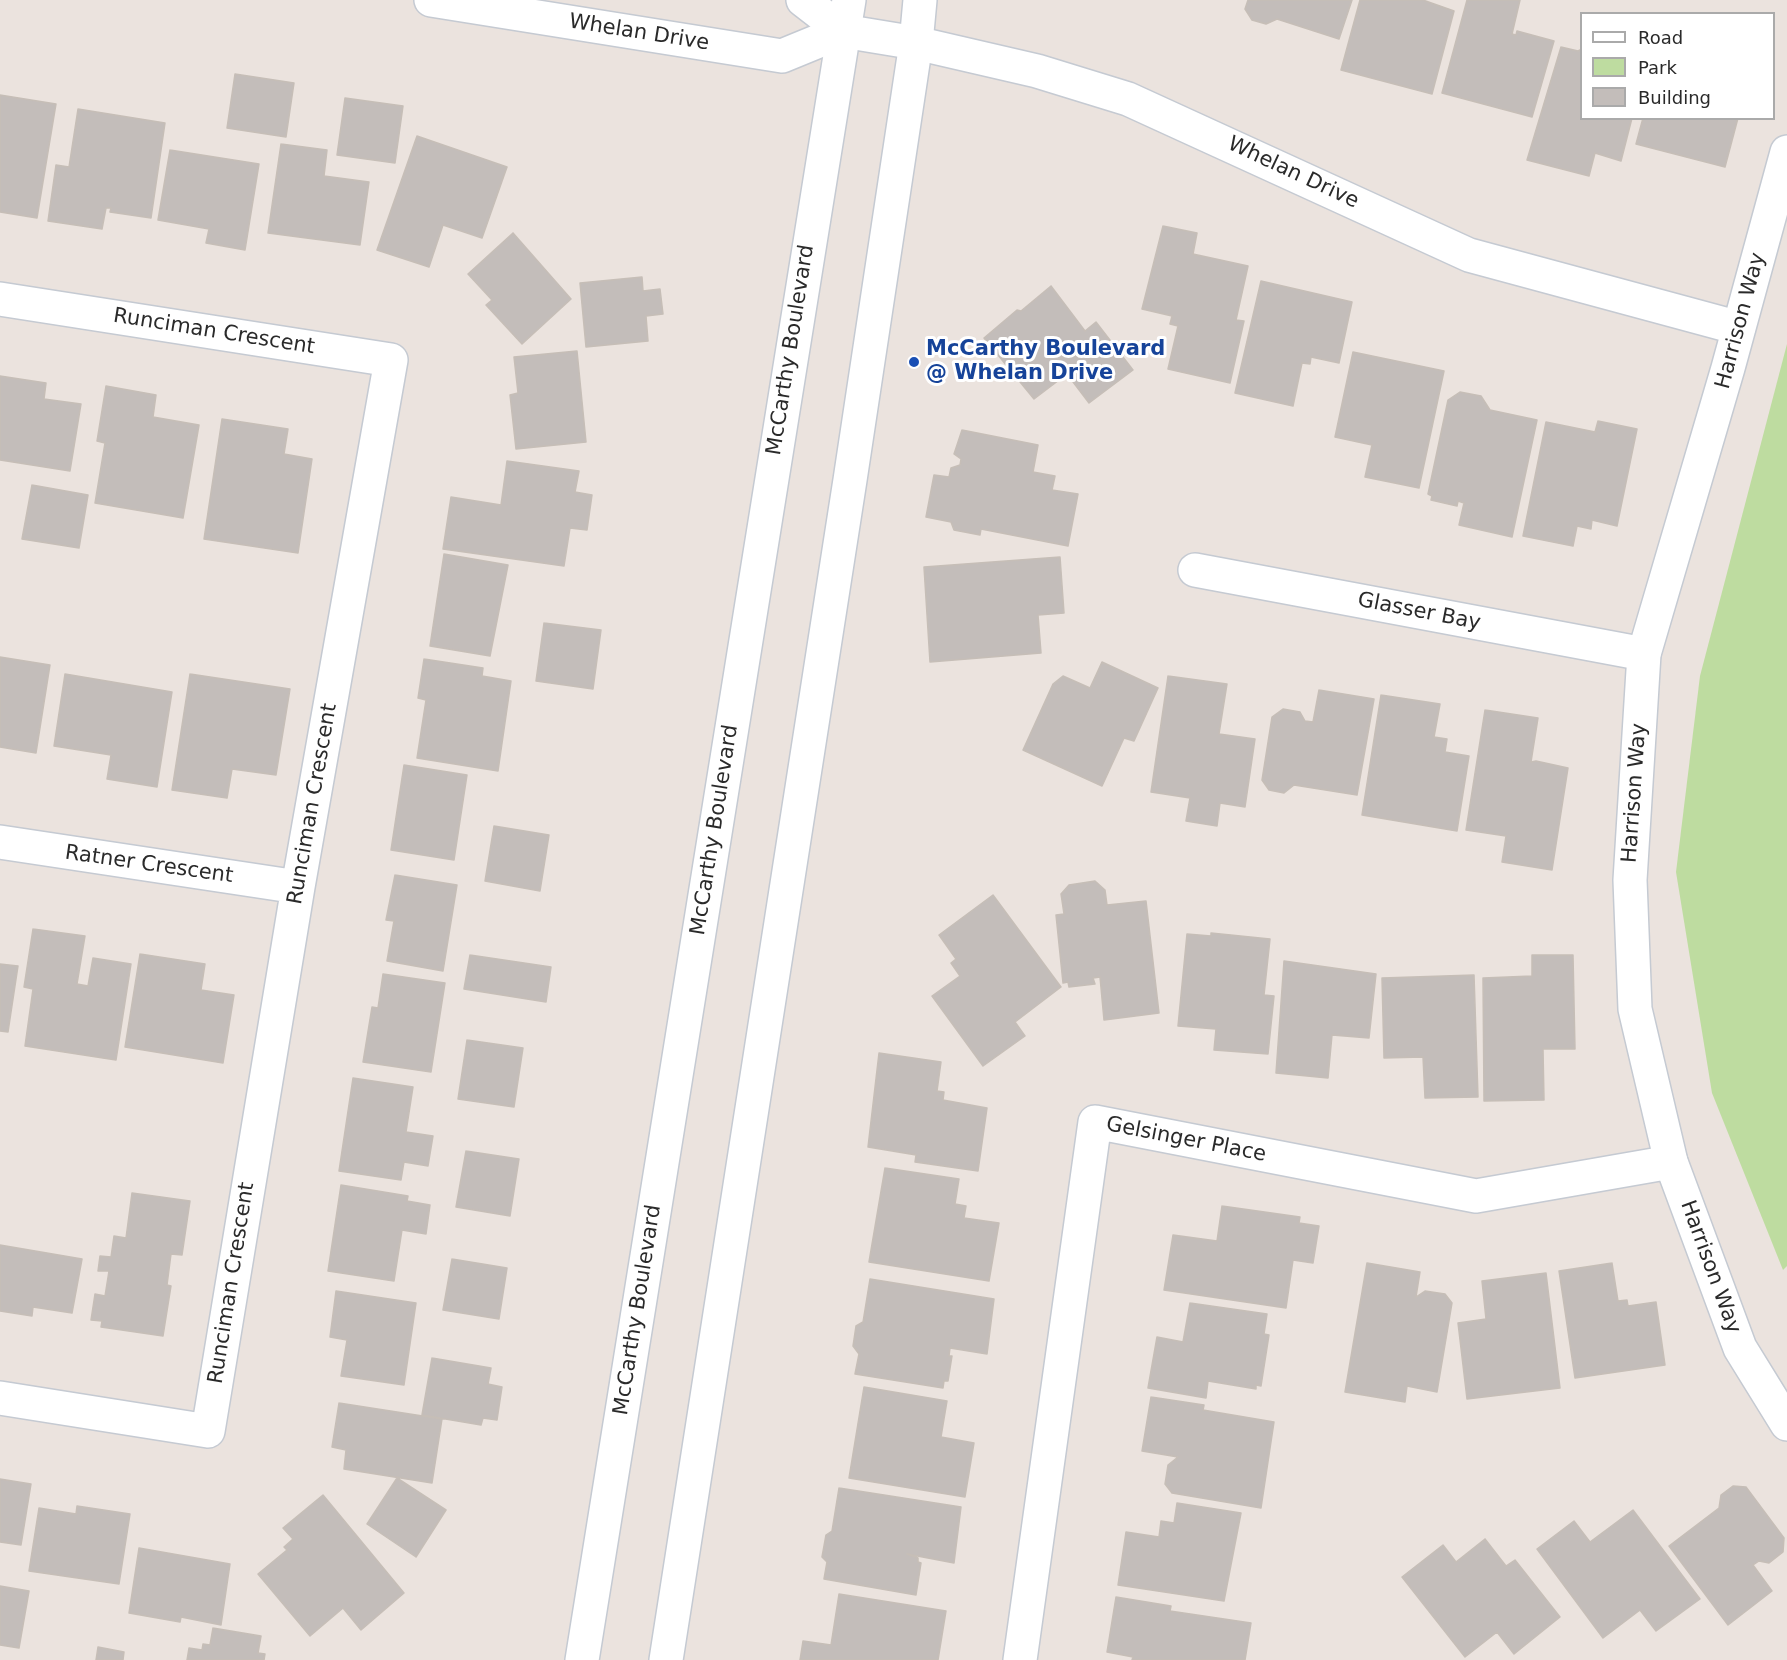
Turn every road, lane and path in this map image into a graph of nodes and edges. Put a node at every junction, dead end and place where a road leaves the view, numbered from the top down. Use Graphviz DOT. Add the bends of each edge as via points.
graph roads {
  1 [pos="430,0"];
  2 [pos="803,0"];
  3 [pos="920,0"];
  4 [pos="846,15"];
  5 [pos="916,43"];
  6 [pos="1787,152"];
  7 [pos="0,299"];
  8 [pos="1739,328"];
  9 [pos="1195,570"];
  10 [pos="1644,654"];
  11 [pos="0,843"];
  12 [pos="298,887"];
  13 [pos="1671,1162"];
  14 [pos="0,1398"];
  15 [pos="1787,1424"];
  16 [pos="582,1660"];
  17 [pos="666,1660"];
  18 [pos="1020,1660"];
  1 -- 4 [label="street, Whelan Drive" via="782,56"];
  2 -- 4 [label="street, Whelan Drive"];
  3 -- 5 [label="street"];
  4 -- 5 [label="street, Whelan Drive"];
  4 -- 16 [label="street, McCarthy Boulevard"];
  5 -- 8 [label="street, Whelan Drive" via="1037,71 1128,99 1469,255"];
  5 -- 17 [label="street"];
  6 -- 8 [label="street, Harrison Way"];
  7 -- 12 [label="street, Runciman Crescent" via="391,360"];
  8 -- 10 [label="street, Harrison Way"];
  9 -- 10 [label="street, Glasser Bay"];
  10 -- 13 [label="street, Harrison Way" via="1630,879 1635,1009"];
  11 -- 12 [label="street, Ratner Crescent"];
  12 -- 14 [label="street, Runciman Crescent" via="208,1431"];
  13 -- 15 [label="street, Harrison Way" via="1740,1348"];
  13 -- 18 [label="street, Gelsinger Place" via="1476,1196 1095,1122"];
}
